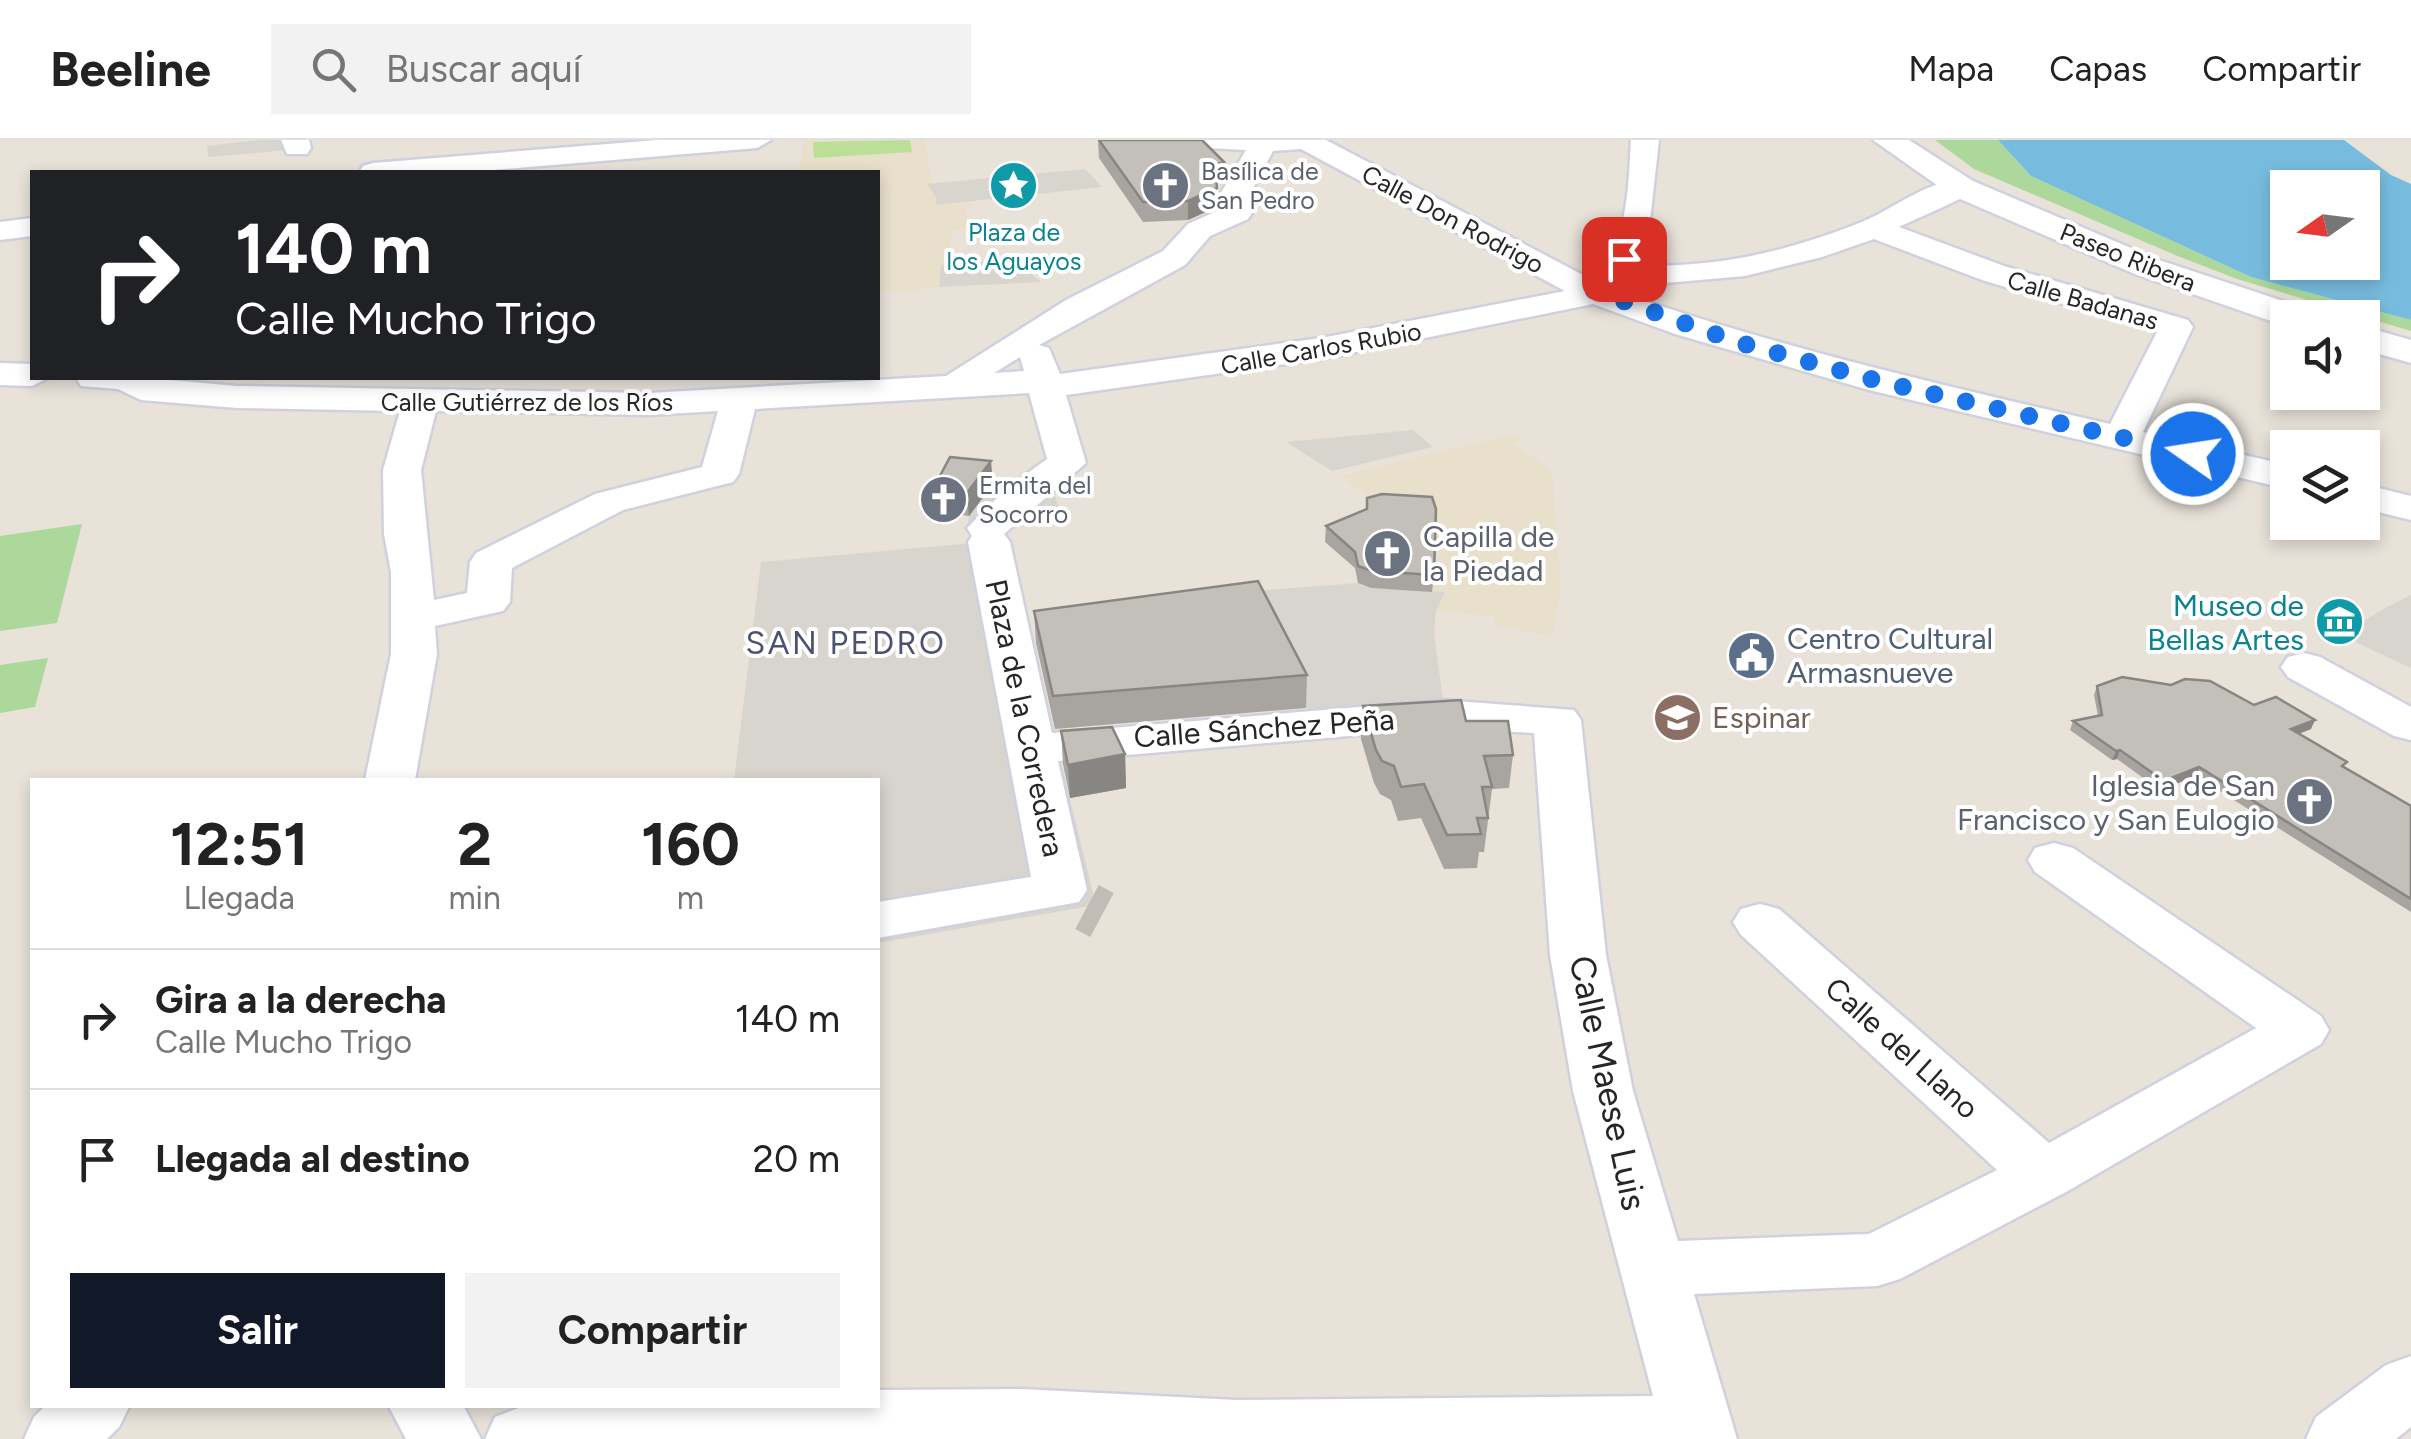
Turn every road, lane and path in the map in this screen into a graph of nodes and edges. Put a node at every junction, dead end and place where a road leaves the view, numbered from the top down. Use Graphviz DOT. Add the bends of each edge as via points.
graph roads {
  1 [pos="757,140"];
  2 [pos="1206,140"];
  3 [pos="1645,140"];
  4 [pos="1888,140"];
  5 [pos="1310,141"];
  6 [pos="1263,146"];
  7 [pos="392,170"];
  8 [pos="1962,188"];
  9 [pos="1875,228"];
  10 [pos="1597,284"];
  11 [pos="2270,309"];
  12 [pos="1034,335"];
  13 [pos="2380,343"];
  14 [pos="2411,352"];
  15 [pos="0,374"];
  16 [pos="30,376"];
  17 [pos="129,380"];
  18 [pos="1043,384"];
  19 [pos="963,386"];
  20 [pos="739,401"];
  21 [pos="420,403"];
  22 [pos="2122,437"];
  23 [pos="2270,473"];
  24 [pos="2380,500"];
  25 [pos="2411,508"];
  26 [pos="414,617"];
  27 [pos="2304,666"];
  28 [pos="1557,720"];
  29 [pos="2411,726"];
  30 [pos="1031,749"];
  31 [pos="390,778"];
  32 [pos="2054,860"];
  33 [pos="880,920"];
  34 [pos="1760,922"];
  35 [pos="2044,1175"];
  36 [pos="1652,1268"];
  37 [pos="2411,1386"];
  38 [pos="91,1408"];
  39 [pos="426,1408"];
  40 [pos="1699,1433"];
  41 [pos="60,1439"];
  42 [pos="445,1439"];
  43 [pos="521,1439"];
  44 [pos="2342,1439"];
  1 -- 7 [label="street"];
  2 -- 6 [label="street"];
  3 -- 10 [label="street" via="1624,259"];
  4 -- 8 [label="street, Paseo Ribera"];
  5 -- 6 [label="street"];
  5 -- 10 [label="street, Calle Don Rodrigo"];
  6 -- 12 [label="street" via="1234,196 1237,213 1199,230 1174,258"];
  8 -- 9 [label="street, Calle Carlos Rubio"];
  8 -- 11 [label="street, Paseo Ribera" via="2176,278"];
  9 -- 10 [label="street, Calle Carlos Rubio" via="1726,269"];
  9 -- 22 [label="street, Calle Badanas" via="2011,279 2176,326"];
  10 -- 18 [label="street, Calle Carlos Rubio" via="1364,344 1197,370"];
  10 -- 22 [label="street, Calle Don Rodrigo" via="1737,342"];
  12 -- 18 [label="street"];
  12 -- 19 [label="street" via="962,378"];
  13 -- 14 [label="street"];
  15 -- 16 [label="street"];
  17 -- 21 [label="street, Calle Gutiérrez de los Ríos" via="141,389 237,397"];
  18 -- 19 [label="street, Calle Carlos Rubio"];
  18 -- 30 [label="street, Plaza de la Corredera" via="1062,453 988,535"];
  19 -- 20 [label="street, Calle Gutiérrez de los Ríos"];
  20 -- 21 [label="street, Calle Gutiérrez de los Ríos"];
  20 -- 26 [label="street" via="719,474 609,502 492,562 488,602"];
  21 -- 26 [label="street" via="402,470"];
  22 -- 23 [label="street, Calle Don Rodrigo"];
  24 -- 25 [label="street"];
  26 -- 31 [label="street" via="414,654"];
  27 -- 29 [label="street"];
  28 -- 30 [label="street, Calle Sánchez Peña" via="1442,714"];
  28 -- 36 [label="street, Calle Maese Luis" via="1578,955 1602,1092"];
  30 -- 33 [label="street, Plaza de la Corredera" via="1060,890"];
  32 -- 35 [label="street" via="2300,1030"];
  34 -- 35 [label="street, Calle del Llano"];
  35 -- 36 [label="street" via="1877,1260"];
  36 -- 40 [label="street, Calle Maese Luis"];
  37 -- 44 [label="street"];
  38 -- 41 [label="street"];
  39 -- 42 [label="street"];
  40 -- 43 [label="street" via="1236,1430 1002,1420"];
}
